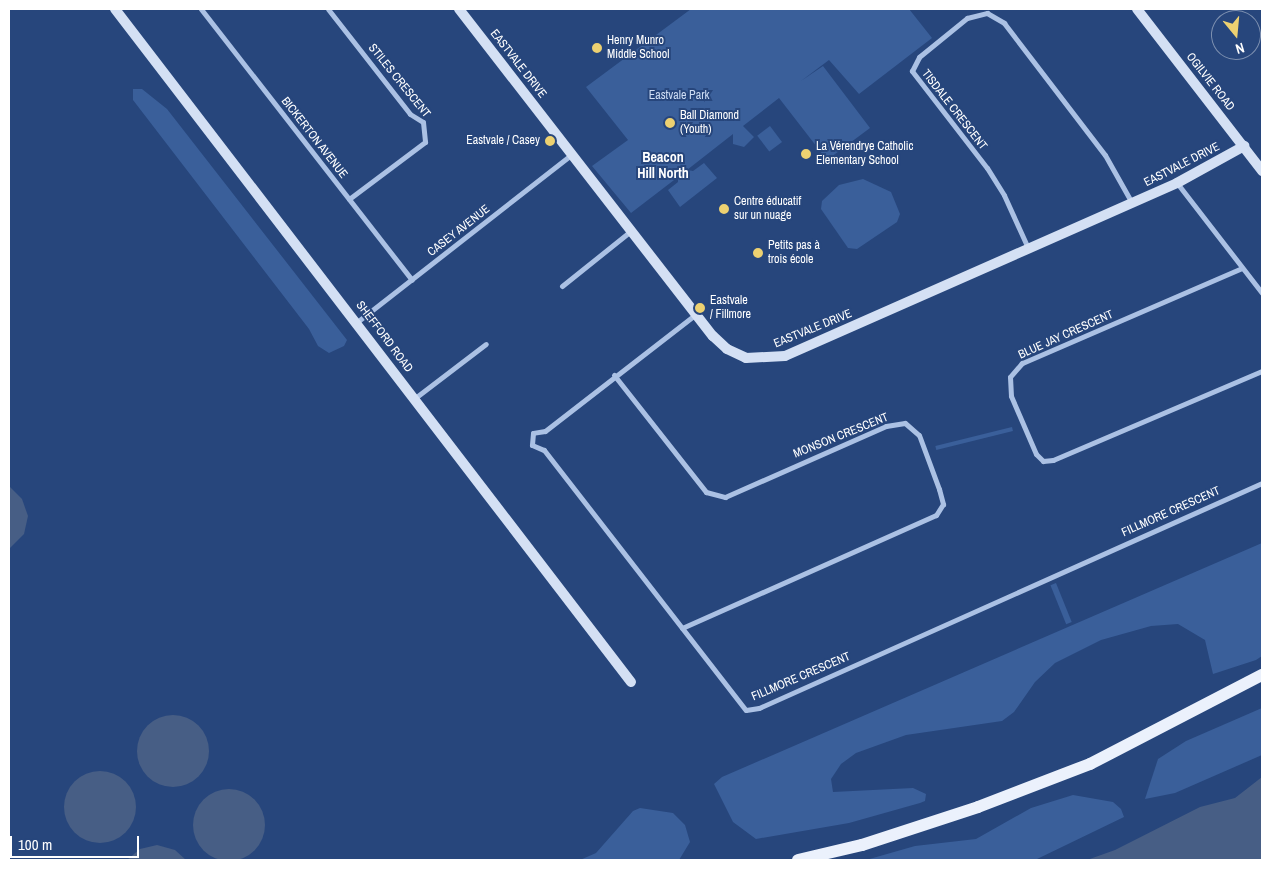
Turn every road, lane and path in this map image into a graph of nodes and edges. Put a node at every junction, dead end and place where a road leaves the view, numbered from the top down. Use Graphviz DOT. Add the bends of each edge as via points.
graph roads {
  1 [pos="115,9"];
  2 [pos="201,9"];
  3 [pos="328,9"];
  4 [pos="459,9"];
  5 [pos="1137,9"];
  6 [pos="1244,146"];
  7 [pos="572,154"];
  8 [pos="1262,171"];
  9 [pos="1177,183"];
  10 [pos="349,199"];
  11 [pos="1132,203"];
  12 [pos="632,230"];
  13 [pos="1028,248"];
  14 [pos="1242,268"];
  15 [pos="412,280"];
  16 [pos="562,286"];
  17 [pos="1262,293"];
  18 [pos="696,314"];
  19 [pos="357,322"];
  20 [pos="486,344"];
  21 [pos="1262,370"];
  22 [pos="614,375"];
  23 [pos="415,398"];
  24 [pos="1262,483"];
  25 [pos="682,628"];
  26 [pos="1262,675"];
  27 [pos="631,682"];
  28 [pos="798,860"];
  1 -- 19 [label="street, SHEFFORD ROAD"];
  2 -- 10 [label="street, BICKERTON AVENUE"];
  3 -- 10 [label="street, STILES CRESCENT" via="410,114 423,122 425,142"];
  4 -- 7 [label="street, EASTVALE DRIVE"];
  5 -- 6 [label="street, OGILVIE ROAD"];
  6 -- 8 [label="street, OGILVIE ROAD"];
  6 -- 9 [label="street, EASTVALE DRIVE"];
  7 -- 12 [label="street, EASTVALE DRIVE"];
  7 -- 15 [label="street, CASEY AVENUE"];
  9 -- 11 [label="street, EASTVALE DRIVE"];
  9 -- 14 [label="street"];
  10 -- 15 [label="street, BICKERTON AVENUE"];
  11 -- 13 [label="street, EASTVALE DRIVE"];
  11 -- 13 [label="street, TISDALE CRESCENT" via="1105,155 1004,23 987,13 967,18 919,57 912,72 987,168 1004,195"];
  12 -- 16 [label="street"];
  12 -- 18 [label="street, EASTVALE DRIVE"];
  13 -- 18 [label="street, EASTVALE DRIVE" via="784,356 764,360 736,354 713,336"];
  14 -- 17 [label="street"];
  14 -- 21 [label="street, BLUE JAY CRESCENT" via="1022,363 1010,377 1011,396 1036,454 1043,461 1053,460"];
  15 -- 19 [label="street, CASEY AVENUE"];
  18 -- 22 [label="street, FILLMORE CRESCENT"];
  19 -- 23 [label="street, SHEFFORD ROAD"];
  20 -- 23 [label="street"];
  22 -- 25 [label="street, FILLMORE CRESCENT" via="545,431 533,433 532,445 544,450"];
  22 -- 25 [label="street, MONSON CRESCENT" via="706,492 725,497 886,426 905,423 919,435 939,489 943,504 936,516"];
  23 -- 27 [label="street, SHEFFORD ROAD"];
  24 -- 25 [label="street, FILLMORE CRESCENT" via="759,708 746,710"];
  26 -- 28 [label="main road" via="1090,764 978,807 862,845"];
}
